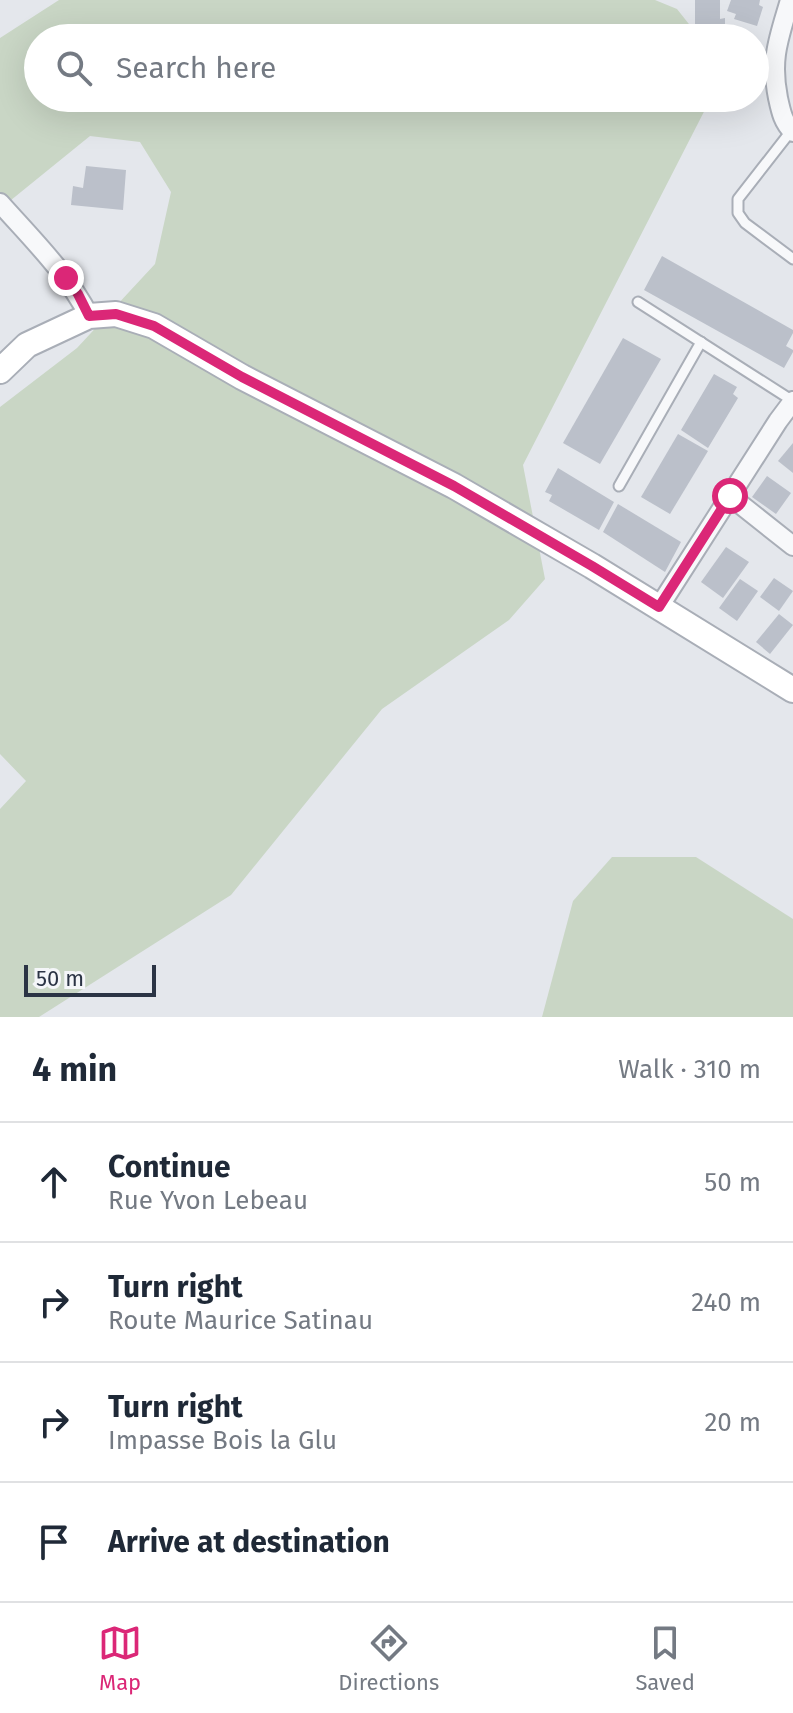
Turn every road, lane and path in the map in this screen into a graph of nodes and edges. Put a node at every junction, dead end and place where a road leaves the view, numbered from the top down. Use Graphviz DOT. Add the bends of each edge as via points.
graph roads {
  1 [pos="790,0"];
  2 [pos="788,24"];
  3 [pos="792,131"];
  4 [pos="0,203"];
  5 [pos="793,259"];
  6 [pos="638,302"];
  7 [pos="89,316"];
  8 [pos="701,342"];
  9 [pos="0,371"];
  10 [pos="793,401"];
  11 [pos="786,427"];
  12 [pos="619,486"];
  13 [pos="730,496"];
  14 [pos="793,546"];
  15 [pos="659,607"];
  16 [pos="793,690"];
  1 -- 2 [label="street"];
  2 -- 3 [label="street" via="775,54 774,76 783,120"];
  3 -- 5 [label="lane" via="738,199 738,213"];
  4 -- 7 [label="street" via="66,278"];
  6 -- 8 [label="lane"];
  7 -- 9 [label="main road" via="27,345"];
  7 -- 15 [label="main road" via="116,314 154,326 454,486"];
  8 -- 10 [label="lane"];
  8 -- 12 [label="lane"];
  10 -- 11 [label="street"];
  11 -- 13 [label="street"];
  13 -- 14 [label="street"];
  13 -- 15 [label="street"];
  15 -- 16 [label="main road"];
}
